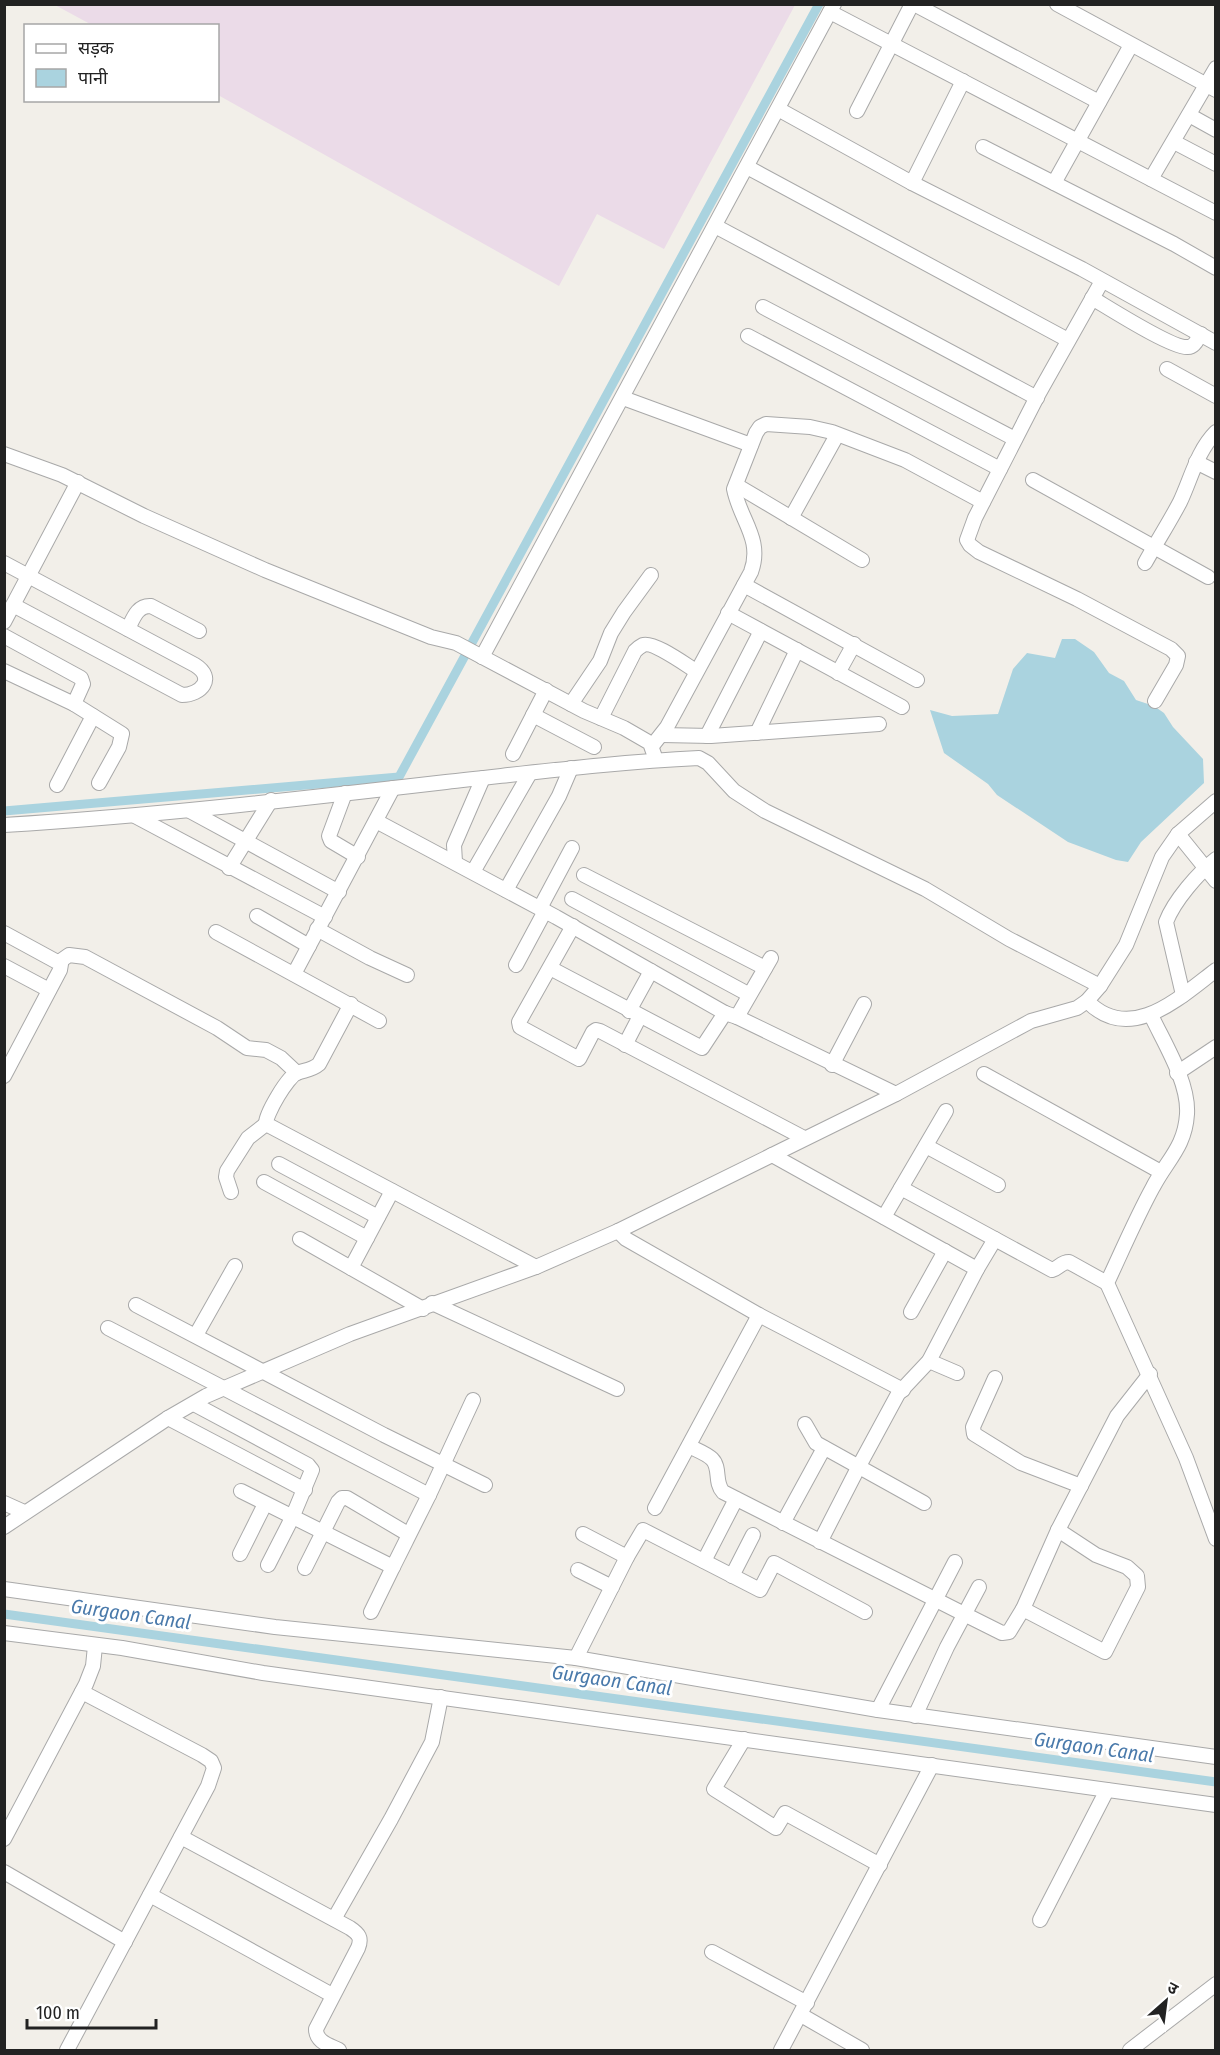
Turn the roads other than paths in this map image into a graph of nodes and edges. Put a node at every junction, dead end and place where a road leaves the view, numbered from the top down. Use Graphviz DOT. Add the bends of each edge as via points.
graph roads {
  1 [pos="913,4"];
  2 [pos="1057,4"];
  3 [pos="832,8"];
  4 [pos="892,44"];
  5 [pos="1131,45"];
  6 [pos="1215,68"];
  7 [pos="963,81"];
  8 [pos="1211,88"];
  9 [pos="1100,102"];
  10 [pos="778,109"];
  11 [pos="857,111"];
  12 [pos="1189,115"];
  13 [pos="1215,129"];
  14 [pos="1078,141"];
  15 [pos="1174,142"];
  16 [pos="983,147"];
  17 [pos="1215,164"];
  18 [pos="747,167"];
  19 [pos="1151,179"];
  20 [pos="912,183"];
  21 [pos="1054,183"];
  22 [pos="1215,213"];
  23 [pos="715,226"];
  24 [pos="1215,268"];
  25 [pos="1102,281"];
  26 [pos="1092,298"];
  27 [pos="763,307"];
  28 [pos="1201,334"];
  29 [pos="748,336"];
  30 [pos="1068,340"];
  31 [pos="1215,343"];
  32 [pos="1167,369"];
  33 [pos="1215,396"];
  34 [pos="623,398"];
  35 [pos="1036,398"];
  36 [pos="1215,432"];
  37 [pos="837,435"];
  38 [pos="1016,439"];
  39 [pos="751,445"];
  40 [pos="4,454"];
  41 [pos="1196,462"];
  42 [pos="1000,469"];
  43 [pos="1215,472"];
  44 [pos="1032,480"];
  45 [pos="78,482"];
  46 [pos="736,485"];
  47 [pos="983,502"];
  48 [pos="791,518"];
  49 [pos="1154,547"];
  50 [pos="862,560"];
  51 [pos="4,563"];
  52 [pos="1145,563"];
  53 [pos="651,575"];
  54 [pos="28,576"];
  55 [pos="1208,577"];
  56 [pos="744,585"];
  57 [pos="13,605"];
  58 [pos="728,613"];
  59 [pos="4,622"];
  60 [pos="128,629"];
  61 [pos="199,631"];
  62 [pos="761,631"];
  63 [pos="4,636"];
  64 [pos="854,644"];
  65 [pos="797,650"];
  66 [pos="480,655"];
  67 [pos="4,671"];
  68 [pos="696,671"];
  69 [pos="838,673"];
  70 [pos="917,680"];
  71 [pos="546,690"];
  72 [pos="1155,702"];
  73 [pos="74,704"];
  74 [pos="571,704"];
  75 [pos="902,707"];
  76 [pos="533,715"];
  77 [pos="93,716"];
  78 [pos="601,718"];
  79 [pos="879,724"];
  80 [pos="756,733"];
  81 [pos="662,735"];
  82 [pos="707,736"];
  83 [pos="594,747"];
  84 [pos="654,752"];
  85 [pos="513,754"];
  86 [pos="571,768"];
  87 [pos="530,773"];
  88 [pos="483,778"];
  89 [pos="99,783"];
  90 [pos="57,785"];
  91 [pos="393,788"];
  92 [pos="345,793"];
  93 [pos="271,800"];
  94 [pos="1215,801"];
  95 [pos="190,811"];
  96 [pos="135,816"];
  97 [pos="376,821"];
  98 [pos="4,825"];
  99 [pos="1178,834"];
  100 [pos="245,841"];
  101 [pos="572,848"];
  102 [pos="358,856"];
  103 [pos="454,862"];
  104 [pos="1210,863"];
  105 [pos="229,868"];
  106 [pos="473,872"];
  107 [pos="584,875"];
  108 [pos="1215,881"];
  109 [pos="506,890"];
  110 [pos="339,892"];
  111 [pos="572,899"];
  112 [pos="542,910"];
  113 [pos="257,916"];
  114 [pos="326,918"];
  115 [pos="573,926"];
  116 [pos="317,929"];
  117 [pos="216,932"];
  118 [pos="4,933"];
  119 [pos="309,946"];
  120 [pos="59,962"];
  121 [pos="516,965"];
  122 [pos="4,966"];
  123 [pos="550,968"];
  124 [pos="1215,970"];
  125 [pos="651,971"];
  126 [pos="294,974"];
  127 [pos="407,975"];
  128 [pos="1100,986"];
  129 [pos="49,990"];
  130 [pos="748,994"];
  131 [pos="1183,996"];
  132 [pos="1087,1001"];
  133 [pos="351,1004"];
  134 [pos="864,1004"];
  135 [pos="635,1013"];
  136 [pos="731,1015"];
  137 [pos="1150,1015"];
  138 [pos="380,1021"];
  139 [pos="625,1045"];
  140 [pos="1215,1047"];
  141 [pos="832,1065"];
  142 [pos="5,1072"];
  143 [pos="297,1072"];
  144 [pos="1177,1073"];
  145 [pos="984,1074"];
  146 [pos="896,1094"];
  147 [pos="946,1111"];
  148 [pos="266,1124"];
  149 [pos="804,1138"];
  150 [pos="926,1146"];
  151 [pos="772,1155"];
  152 [pos="279,1164"];
  153 [pos="1161,1172"];
  154 [pos="264,1182"];
  155 [pos="998,1185"];
  156 [pos="901,1188"];
  157 [pos="392,1191"];
  158 [pos="231,1192"];
  159 [pos="378,1217"];
  160 [pos="884,1217"];
  161 [pos="618,1231"];
  162 [pos="367,1238"];
  163 [pos="300,1239"];
  164 [pos="995,1239"];
  165 [pos="945,1251"];
  166 [pos="235,1266"];
  167 [pos="536,1267"];
  168 [pos="351,1268"];
  169 [pos="977,1269"];
  170 [pos="1107,1282"];
  171 [pos="136,1305"];
  172 [pos="427,1306"];
  173 [pos="911,1312"];
  174 [pos="759,1315"];
  175 [pos="108,1328"];
  176 [pos="196,1335"];
  177 [pos="929,1361"];
  178 [pos="263,1371"];
  179 [pos="957,1373"];
  180 [pos="1150,1374"];
  181 [pos="995,1378"];
  182 [pos="223,1389"];
  183 [pos="617,1389"];
  184 [pos="903,1390"];
  185 [pos="473,1400"];
  186 [pos="194,1404"];
  187 [pos="168,1418"];
  188 [pos="805,1424"];
  189 [pos="689,1446"];
  190 [pos="824,1448"];
  191 [pos="441,1464"];
  192 [pos="859,1466"];
  193 [pos="485,1485"];
  194 [pos="1081,1486"];
  195 [pos="305,1490"];
  196 [pos="241,1491"];
  197 [pos="429,1495"];
  198 [pos="736,1499"];
  199 [pos="4,1503"];
  200 [pos="924,1503"];
  201 [pos="265,1504"];
  202 [pos="655,1508"];
  203 [pos="24,1512"];
  204 [pos="292,1518"];
  205 [pos="783,1523"];
  206 [pos="4,1527"];
  207 [pos="1058,1530"];
  208 [pos="322,1532"];
  209 [pos="408,1534"];
  210 [pos="583,1534"];
  211 [pos="753,1535"];
  212 [pos="1215,1539"];
  213 [pos="820,1542"];
  214 [pos="240,1554"];
  215 [pos="627,1557"];
  216 [pos="704,1561"];
  217 [pos="956,1562"];
  218 [pos="268,1565"];
  219 [pos="393,1567"];
  220 [pos="305,1568"];
  221 [pos="578,1570"];
  222 [pos="732,1576"];
  223 [pos="612,1587"];
  224 [pos="979,1587"];
  225 [pos="4,1589"];
  226 [pos="936,1600"];
  227 [pos="1023,1609"];
  228 [pos="371,1612"];
  229 [pos="865,1612"];
  230 [pos="964,1614"];
  231 [pos="4,1633"];
  232 [pos="95,1646"];
  233 [pos="576,1658"];
  234 [pos="82,1692"];
  235 [pos="441,1697"];
  236 [pos="878,1710"];
  237 [pos="915,1716"];
  238 [pos="744,1739"];
  239 [pos="1215,1757"];
  240 [pos="932,1765"];
  241 [pos="1107,1790"];
  242 [pos="1215,1805"];
  243 [pos="181,1837"];
  244 [pos="4,1839"];
  245 [pos="880,1865"];
  246 [pos="4,1872"];
  247 [pos="150,1895"];
  248 [pos="334,1919"];
  249 [pos="1040,1920"];
  250 [pos="125,1942"];
  251 [pos="712,1952"];
  252 [pos="1215,1984"];
  253 [pos="332,1995"];
  254 [pos="804,2009"];
  255 [pos="69,2050"];
  256 [pos="83,2050"];
  257 [pos="339,2050"];
  258 [pos="781,2050"];
  259 [pos="862,2050"];
  260 [pos="1130,2050"];
  1 -- 4 [label="street"];
  1 -- 9 [label="street"];
  2 -- 5 [label="street"];
  3 -- 4 [label="street"];
  3 -- 10 [label="street"];
  4 -- 7 [label="street"];
  4 -- 11 [label="street"];
  5 -- 8 [label="street"];
  5 -- 9 [label="street"];
  6 -- 8 [label="street"];
  7 -- 14 [label="street"];
  7 -- 20 [label="street"];
  8 -- 12 [label="street"];
  9 -- 14 [label="street"];
  10 -- 18 [label="street"];
  10 -- 20 [label="street"];
  12 -- 13 [label="street"];
  12 -- 15 [label="street"];
  14 -- 19 [label="street"];
  14 -- 21 [label="street"];
  15 -- 17 [label="street"];
  15 -- 19 [label="street"];
  16 -- 21 [label="street"];
  18 -- 23 [label="street"];
  18 -- 30 [label="street"];
  19 -- 22 [label="street"];
  20 -- 25 [label="street"];
  21 -- 24 [label="street"];
  23 -- 34 [label="street"];
  23 -- 35 [label="street"];
  25 -- 26 [label="street"];
  25 -- 28 [label="street"];
  26 -- 28 [label="street" via="1170,343 1187,348"];
  26 -- 30 [label="street"];
  27 -- 38 [label="street"];
  28 -- 31 [label="street"];
  29 -- 42 [label="street"];
  30 -- 35 [label="street"];
  32 -- 33 [label="street"];
  34 -- 39 [label="street"];
  34 -- 66 [label="street"];
  35 -- 38 [label="street"];
  36 -- 41 [label="street"];
  37 -- 39 [label="street" via="810,427 766,424 760,427"];
  37 -- 47 [label="street" via="904,460"];
  37 -- 48 [label="street"];
  38 -- 42 [label="street"];
  39 -- 46 [label="street"];
  40 -- 45 [label="street"];
  41 -- 43 [label="street"];
  41 -- 49 [label="street"];
  42 -- 47 [label="street"];
  44 -- 49 [label="street"];
  45 -- 54 [label="street"];
  45 -- 66 [label="street" via="265,570"];
  46 -- 48 [label="street"];
  46 -- 56 [label="street" via="736,497 753,537 755,561"];
  47 -- 72 [label="street" via="968,533 970,545 1087,604 1178,656"];
  48 -- 50 [label="street"];
  49 -- 52 [label="street"];
  49 -- 55 [label="street"];
  51 -- 54 [label="street"];
  53 -- 74 [label="street" via="624,612 600,661"];
  54 -- 57 [label="street"];
  54 -- 60 [label="street"];
  56 -- 58 [label="street"];
  56 -- 64 [label="street"];
  57 -- 59 [label="street"];
  57 -- 60 [label="street" via="182,695 201,689 206,676 201,669"];
  58 -- 62 [label="street"];
  58 -- 68 [label="street"];
  60 -- 61 [label="street" via="138,610 151,606"];
  62 -- 65 [label="street"];
  62 -- 82 [label="street"];
  63 -- 73 [label="street" via="81,678 83,684"];
  64 -- 69 [label="street"];
  64 -- 70 [label="street"];
  65 -- 69 [label="street"];
  65 -- 80 [label="street"];
  66 -- 71 [label="street"];
  67 -- 73 [label="street"];
  68 -- 78 [label="street" via="660,649 642,645 635,651"];
  68 -- 81 [label="street"];
  69 -- 75 [label="street"];
  71 -- 74 [label="street"];
  71 -- 76 [label="street"];
  73 -- 77 [label="street"];
  74 -- 78 [label="street"];
  76 -- 83 [label="street"];
  76 -- 85 [label="street"];
  77 -- 89 [label="street" via="120,731 122,737"];
  77 -- 90 [label="street"];
  78 -- 84 [label="street" via="624,728"];
  79 -- 80 [label="street"];
  80 -- 82 [label="street"];
  81 -- 82 [label="street"];
  81 -- 84 [label="street"];
  84 -- 86 [label="street"];
  84 -- 128 [label="street" via="699,758 739,795 765,811 925,889 1009,939"];
  86 -- 87 [label="street"];
  86 -- 109 [label="street"];
  87 -- 88 [label="street"];
  87 -- 106 [label="street"];
  88 -- 91 [label="street"];
  88 -- 103 [label="street" via="453,845"];
  91 -- 92 [label="street"];
  91 -- 97 [label="street"];
  92 -- 93 [label="street"];
  92 -- 102 [label="street" via="329,836"];
  93 -- 95 [label="street"];
  93 -- 100 [label="street"];
  94 -- 99 [label="street"];
  95 -- 96 [label="street"];
  95 -- 100 [label="street"];
  96 -- 98 [label="street"];
  96 -- 105 [label="street"];
  97 -- 102 [label="street"];
  97 -- 103 [label="street"];
  99 -- 104 [label="street"];
  99 -- 128 [label="street" via="1162,857 1126,945"];
  100 -- 105 [label="street"];
  100 -- 110 [label="street"];
  101 -- 112 [label="street"];
  102 -- 110 [label="street"];
  103 -- 106 [label="street"];
  104 -- 108 [label="street"];
  104 -- 131 [label="street" via="1167,921"];
  105 -- 114 [label="street"];
  106 -- 109 [label="street"];
  107 -- 130 [label="street" via="768,963"];
  109 -- 112 [label="street"];
  110 -- 114 [label="street"];
  111 -- 130 [label="street"];
  112 -- 115 [label="street"];
  112 -- 121 [label="street"];
  113 -- 119 [label="street"];
  114 -- 116 [label="street"];
  115 -- 123 [label="street"];
  115 -- 125 [label="street"];
  116 -- 119 [label="street"];
  116 -- 127 [label="street"];
  117 -- 126 [label="street"];
  118 -- 120 [label="street"];
  119 -- 126 [label="street"];
  120 -- 129 [label="street" via="60,970"];
  120 -- 143 [label="street" via="69,955 85,957 247,1048 266,1050 281,1058"];
  122 -- 129 [label="street"];
  123 -- 135 [label="street"];
  123 -- 139 [label="street" via="519,1022 520,1027 579,1059 596,1030"];
  124 -- 131 [label="street"];
  125 -- 135 [label="street"];
  125 -- 136 [label="street"];
  126 -- 133 [label="street"];
  128 -- 132 [label="street"];
  129 -- 142 [label="street"];
  130 -- 136 [label="street"];
  131 -- 137 [label="street"];
  132 -- 137 [label="street" via="1096,1011 1119,1020"];
  132 -- 146 [label="street" via="1077,1008 1031,1021"];
  133 -- 138 [label="street"];
  133 -- 143 [label="street" via="319,1064"];
  134 -- 141 [label="street"];
  135 -- 136 [label="street" via="702,1048"];
  135 -- 139 [label="street"];
  136 -- 141 [label="street"];
  137 -- 144 [label="street"];
  139 -- 149 [label="street"];
  140 -- 144 [label="street"];
  141 -- 146 [label="street"];
  143 -- 148 [label="street" via="267,1115"];
  144 -- 153 [label="street" via="1187,1112 1182,1141"];
  145 -- 153 [label="street"];
  146 -- 149 [label="street"];
  147 -- 150 [label="street"];
  148 -- 157 [label="street"];
  148 -- 158 [label="street" via="248,1138 227,1171"];
  149 -- 151 [label="street"];
  150 -- 155 [label="street"];
  150 -- 156 [label="street"];
  151 -- 160 [label="street"];
  151 -- 161 [label="street"];
  152 -- 159 [label="street"];
  153 -- 170 [label="street"];
  154 -- 162 [label="street"];
  156 -- 160 [label="street"];
  156 -- 164 [label="street"];
  157 -- 159 [label="street"];
  157 -- 167 [label="street"];
  159 -- 162 [label="street"];
  160 -- 165 [label="street"];
  161 -- 167 [label="street"];
  161 -- 174 [label="street"];
  162 -- 168 [label="street"];
  163 -- 168 [label="street"];
  164 -- 169 [label="street"];
  164 -- 170 [label="street" via="1052,1270 1069,1262"];
  165 -- 169 [label="street"];
  165 -- 173 [label="street"];
  166 -- 176 [label="street"];
  167 -- 172 [label="street"];
  168 -- 172 [label="street"];
  169 -- 177 [label="street"];
  170 -- 180 [label="street"];
  171 -- 176 [label="street"];
  172 -- 178 [label="street"];
  172 -- 183 [label="street"];
  174 -- 184 [label="street"];
  174 -- 189 [label="street"];
  175 -- 182 [label="street"];
  176 -- 178 [label="street"];
  177 -- 179 [label="street"];
  177 -- 184 [label="street"];
  178 -- 182 [label="street"];
  178 -- 191 [label="street"];
  180 -- 194 [label="street" via="1117,1416"];
  180 -- 212 [label="street"];
  181 -- 194 [label="street" via="973,1427 974,1434 1021,1463"];
  182 -- 186 [label="street"];
  182 -- 197 [label="street"];
  184 -- 192 [label="street"];
  185 -- 191 [label="street"];
  186 -- 187 [label="street"];
  186 -- 195 [label="street" via="309,1465 312,1470"];
  187 -- 195 [label="street"];
  187 -- 203 [label="street"];
  188 -- 190 [label="street" via="816,1443"];
  189 -- 198 [label="street" via="711,1457 718,1486"];
  189 -- 202 [label="street"];
  190 -- 192 [label="street"];
  190 -- 205 [label="street"];
  191 -- 193 [label="street"];
  191 -- 197 [label="street"];
  192 -- 200 [label="street"];
  192 -- 213 [label="street"];
  194 -- 207 [label="street"];
  195 -- 204 [label="street"];
  196 -- 201 [label="street"];
  197 -- 209 [label="street"];
  198 -- 205 [label="street"];
  198 -- 216 [label="street"];
  199 -- 203 [label="street"];
  201 -- 204 [label="street"];
  201 -- 214 [label="street"];
  203 -- 206 [label="street"];
  204 -- 208 [label="street"];
  204 -- 218 [label="street"];
  205 -- 213 [label="street"];
  207 -- 227 [label="street"];
  207 -- 227 [label="street" via="1096,1555 1127,1567 1137,1576 1138,1587 1104,1652"];
  208 -- 209 [label="street" via="338,1502 347,1498"];
  208 -- 219 [label="street"];
  208 -- 220 [label="street"];
  209 -- 219 [label="street"];
  210 -- 215 [label="street"];
  211 -- 222 [label="street"];
  213 -- 226 [label="street"];
  215 -- 216 [label="street" via="643,1530"];
  215 -- 223 [label="street"];
  216 -- 222 [label="street"];
  217 -- 226 [label="street"];
  219 -- 228 [label="street"];
  221 -- 223 [label="street"];
  222 -- 229 [label="street" via="760,1590 774,1563"];
  223 -- 233 [label="street"];
  224 -- 230 [label="street"];
  225 -- 233 [label="street" via="275,1627"];
  226 -- 230 [label="street"];
  226 -- 236 [label="street"];
  227 -- 230 [label="street" via="1009,1632 1002,1633"];
  230 -- 237 [label="street"];
  231 -- 232 [label="street"];
  232 -- 234 [label="street" via="93,1666"];
  232 -- 235 [label="street"];
  233 -- 236 [label="street"];
  234 -- 243 [label="street" via="213,1764 211,1778"];
  234 -- 244 [label="street"];
  235 -- 238 [label="street"];
  235 -- 248 [label="street" via="432,1742"];
  236 -- 237 [label="street"];
  237 -- 239 [label="street"];
  238 -- 240 [label="street"];
  238 -- 245 [label="street" via="714,1789 776,1828 785,1813"];
  240 -- 241 [label="street"];
  240 -- 245 [label="street"];
  241 -- 242 [label="street"];
  241 -- 249 [label="street"];
  243 -- 247 [label="street"];
  243 -- 248 [label="street"];
  245 -- 254 [label="street"];
  246 -- 250 [label="street"];
  247 -- 250 [label="street"];
  247 -- 253 [label="street"];
  248 -- 253 [label="street" via="361,1939"];
  250 -- 255 [label="street"];
  251 -- 254 [label="street"];
  252 -- 260 [label="street"];
  253 -- 257 [label="street" via="316,2034 319,2040"];
  254 -- 258 [label="street"];
  254 -- 259 [label="street"];
  255 -- 256 [label="street"];
}
